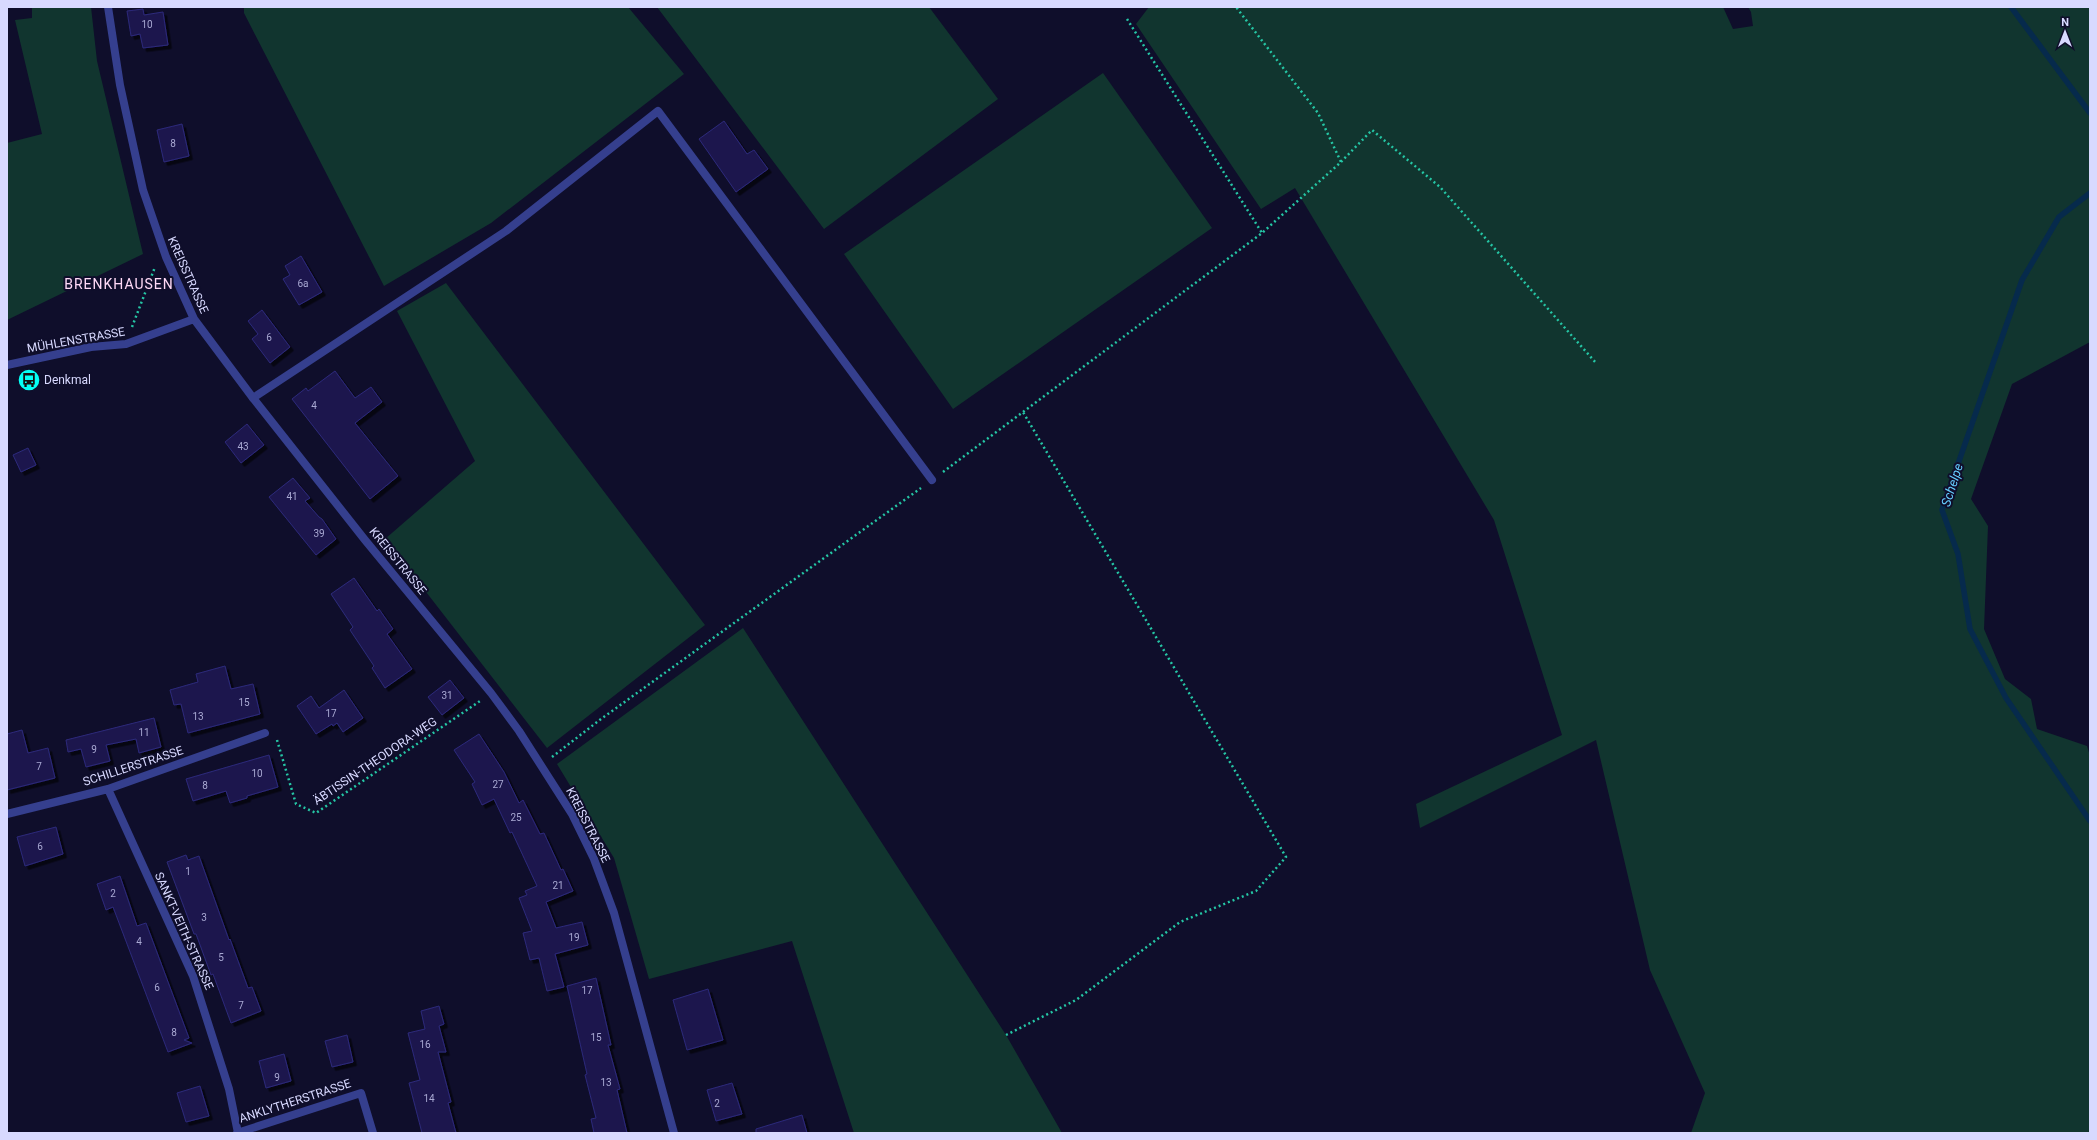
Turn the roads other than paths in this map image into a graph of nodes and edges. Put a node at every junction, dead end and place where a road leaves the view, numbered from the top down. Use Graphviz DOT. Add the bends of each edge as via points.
graph roads {
  1 [pos="108,7"];
  2 [pos="194,319"];
  3 [pos="7,365"];
  4 [pos="253,398"];
  5 [pos="932,480"];
  6 [pos="265,732"];
  7 [pos="108,789"];
  8 [pos="7,814"];
  9 [pos="237,1133"];
  10 [pos="373,1133"];
  11 [pos="674,1133"];
  1 -- 2 [label="street, KREISSTRASSE" via="120,85 143,190 166,257"];
  2 -- 3 [label="street, MÜHLENSTRASSE" via="126,344 91,347"];
  2 -- 4 [label="street, KREISSTRASSE"];
  4 -- 5 [label="street" via="506,231 658,111"];
  4 -- 11 [label="street, KREISSTRASSE" via="520,731 572,814 594,859 614,913"];
  6 -- 7 [label="street, SCHILLERSTRASSE"];
  7 -- 8 [label="street, SCHILLERSTRASSE"];
  7 -- 9 [label="street, SANKT-VEITH-STRASSE" via="193,976 229,1089"];
  9 -- 10 [label="street, ANKLYTHERSTRASSE" via="361,1093"];
}
